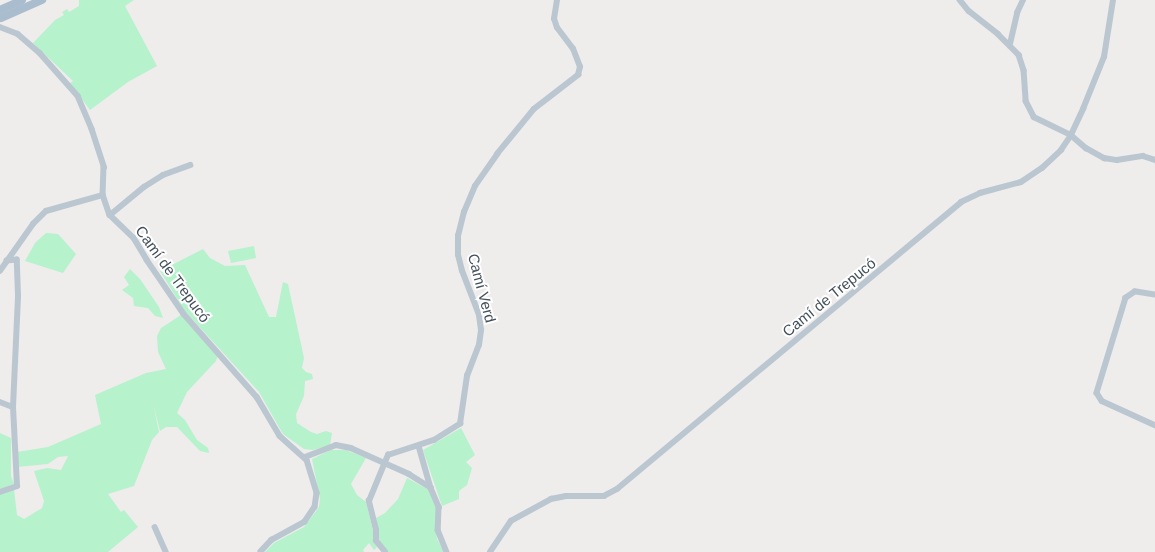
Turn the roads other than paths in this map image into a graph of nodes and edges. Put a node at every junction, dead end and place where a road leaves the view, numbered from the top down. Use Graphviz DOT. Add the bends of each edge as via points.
graph roads {
  1 [pos="22,0"];
  2 [pos="42,0"];
  3 [pos="557,0"];
  4 [pos="960,0"];
  5 [pos="1023,0"];
  6 [pos="1114,0"];
  7 [pos="0,16"];
  8 [pos="0,27"];
  9 [pos="1010,44"];
  10 [pos="1071,135"];
  11 [pos="1155,160"];
  12 [pos="190,165"];
  13 [pos="103,195"];
  14 [pos="110,215"];
  15 [pos="7,261"];
  16 [pos="0,271"];
  17 [pos="1155,295"];
  18 [pos="0,402"];
  19 [pos="13,407"];
  20 [pos="1155,424"];
  21 [pos="419,446"];
  22 [pos="305,457"];
  23 [pos="384,463"];
  24 [pos="431,488"];
  25 [pos="0,492"];
  26 [pos="155,527"];
  27 [pos="166,552"];
  28 [pos="261,552"];
  29 [pos="385,552"];
  30 [pos="447,552"];
  31 [pos="490,552"];
  1 -- 7 [label="main road"];
  2 -- 7 [label="main road"];
  3 -- 21 [label="street, Camí Verd" via="554,19 573,49 580,67 578,75 534,109 496,154 479,179 464,212 458,236 458,255 479,315 479,345 467,376 460,424"];
  4 -- 9 [label="street"];
  5 -- 9 [label="street"];
  6 -- 10 [label="street, Camí de Trepucó" via="1104,57"];
  8 -- 13 [label="street, Camí de Trepucó" via="18,34 40,53 78,96 104,167"];
  9 -- 10 [label="street" via="1019,55 1029,110 1034,117"];
  10 -- 11 [label="street" via="1104,158 1117,160 1143,156"];
  10 -- 31 [label="street, Camí de Trepucó" via="1061,150 1030,177 961,202 618,488 604,496 551,499 511,521"];
  12 -- 14 [label="street" via="163,175"];
  13 -- 14 [label="street, Camí de Trepucó"];
  13 -- 15 [label="street" via="46,211 32,224"];
  14 -- 22 [label="street, Camí de Trepucó" via="134,238 184,314 257,397 280,436"];
  15 -- 16 [label="street"];
  15 -- 19 [label="street" via="17,260"];
  17 -- 20 [label="street" via="1136,292 1126,298 1097,393 1102,401"];
  18 -- 19 [label="street"];
  19 -- 25 [label="street" via="17,486"];
  21 -- 23 [label="street, Camí Verd" via="393,452"];
  21 -- 24 [label="street"];
  22 -- 23 [label="street" via="336,445"];
  22 -- 28 [label="street" via="316,493 315,507 305,522 272,540"];
  23 -- 24 [label="street"];
  23 -- 29 [label="street" via="370,500 376,541"];
  24 -- 30 [label="street" via="439,507 438,530"];
  26 -- 27 [label="street"];
}
